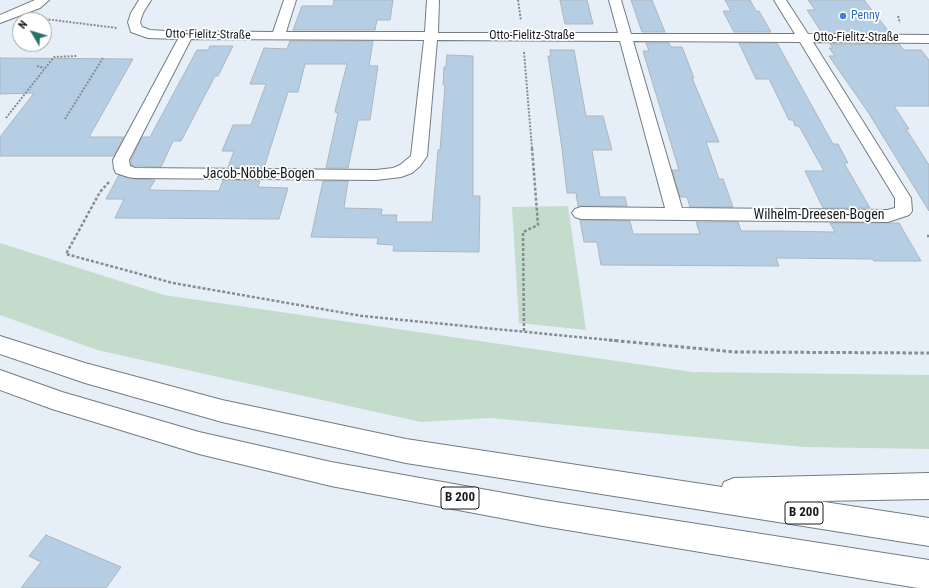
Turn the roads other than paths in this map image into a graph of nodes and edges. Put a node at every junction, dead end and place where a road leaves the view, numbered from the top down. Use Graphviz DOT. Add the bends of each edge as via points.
graph roads {
  1 [pos="43,0"];
  2 [pos="145,0"];
  3 [pos="290,0"];
  4 [pos="432,0"];
  5 [pos="615,0"];
  6 [pos="780,0"];
  7 [pos="0,19"];
  8 [pos="187,35"];
  9 [pos="278,36"];
  10 [pos="431,36"];
  11 [pos="626,37"];
  12 [pos="804,38"];
  13 [pos="929,39"];
  14 [pos="676,213"];
  15 [pos="581,214"];
  16 [pos="0,345"];
  17 [pos="0,380"];
  18 [pos="929,486"];
  19 [pos="679,493"];
  20 [pos="929,532"];
  21 [pos="929,575"];
  1 -- 7 [label="street"];
  2 -- 8 [label="street, Otto-Fielitz-Straße" via="135,17 136,29 148,34"];
  3 -- 9 [label="street"];
  4 -- 10 [label="street, Jacob-Nöbbe-Bogen"];
  5 -- 11 [label="street"];
  6 -- 12 [label="street"];
  8 -- 9 [label="street, Otto-Fielitz-Straße"];
  8 -- 10 [label="street, Jacob-Nöbbe-Bogen" via="121,160 122,168 134,173 369,175 406,170 419,156"];
  9 -- 10 [label="street, Otto-Fielitz-Straße"];
  10 -- 11 [label="street, Otto-Fielitz-Straße"];
  11 -- 12 [label="street, Otto-Fielitz-Straße"];
  11 -- 14 [label="street"];
  12 -- 13 [label="street, Otto-Fielitz-Straße"];
  12 -- 14 [label="street, Wilhelm-Dreesen-Bogen" via="903,198 903,211 888,216"];
  14 -- 15 [label="street, Wilhelm-Dreesen-Bogen"];
  16 -- 19 [label="highway, B 200" via="85,373 245,416 406,451"];
  17 -- 21 [label="highway, B 200" via="60,402 199,443 331,474 543,513"];
  18 -- 19 [label="highway"];
  19 -- 20 [label="highway, B 200"];
}
